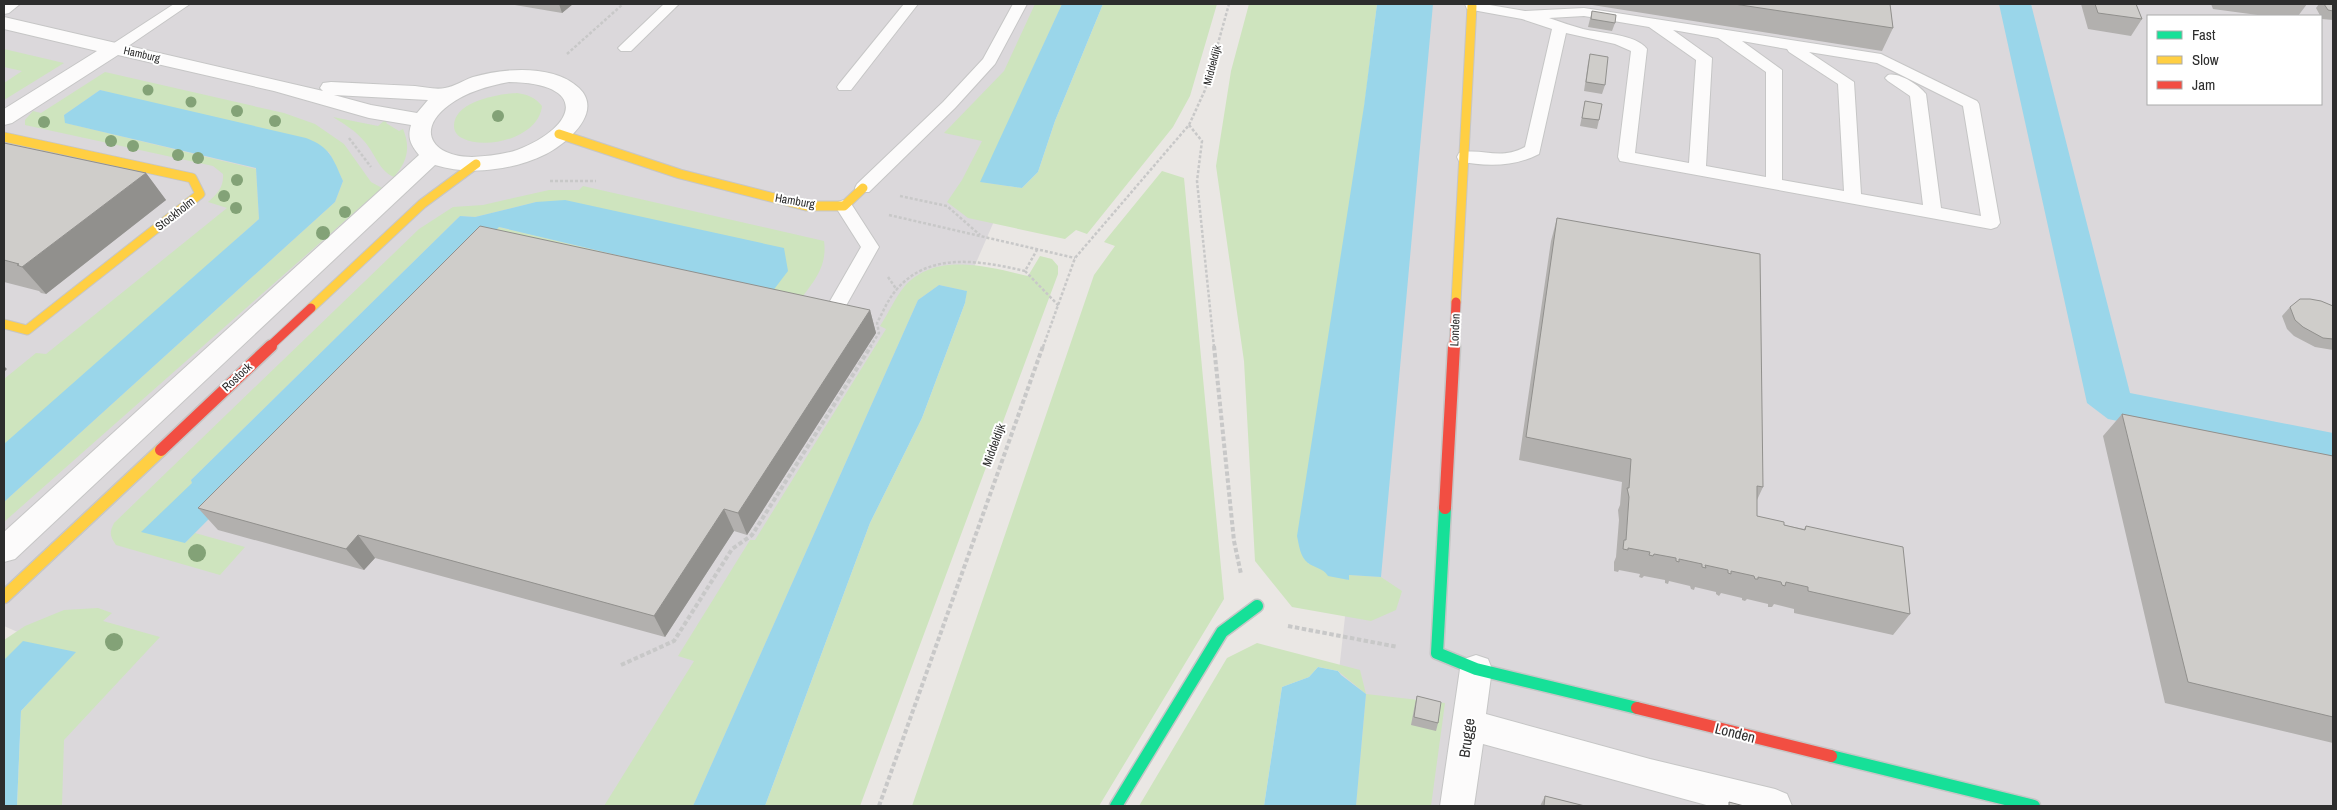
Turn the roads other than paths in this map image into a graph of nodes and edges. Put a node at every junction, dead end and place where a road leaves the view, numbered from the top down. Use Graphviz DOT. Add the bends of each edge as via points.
graph roads {
  1 [pos="14,4"];
  2 [pos="183,4"];
  3 [pos="672,4"];
  4 [pos="911,4"];
  5 [pos="1020,4"];
  6 [pos="1472,5"];
  7 [pos="4,10"];
  8 [pos="1525,15"];
  9 [pos="1652,22"];
  10 [pos="4,23"];
  11 [pos="1560,26"];
  12 [pos="1719,33"];
  13 [pos="1787,44"];
  14 [pos="116,48"];
  15 [pos="626,48"];
  16 [pos="1857,55"];
  17 [pos="280,86"];
  18 [pos="846,87"];
  19 [pos="450,95"];
  20 [pos="4,118"];
  21 [pos="423,121"];
  22 [pos="559,134"];
  23 [pos="4,137"];
  24 [pos="432,155"];
  25 [pos="1465,157"];
  26 [pos="476,164"];
  27 [pos="1697,170"];
  28 [pos="1774,184"];
  29 [pos="863,188"];
  30 [pos="1853,198"];
  31 [pos="844,206"];
  32 [pos="1933,213"];
  33 [pos="827,322"];
  34 [pos="4,324"];
  35 [pos="4,550"];
  36 [pos="4,597"];
  37 [pos="1257,606"];
  38 [pos="1476,669"];
  39 [pos="1469,725"];
  40 [pos="1116,806"];
  41 [pos="1458,806"];
  42 [pos="1775,806"];
  43 [pos="2034,806"];
  1 -- 7 [label="lane"];
  2 -- 14 [label="lane"];
  3 -- 15 [label="lane"];
  4 -- 18 [label="lane"];
  5 -- 29 [label="lane" via="990,61"];
  6 -- 8 [label="lane"];
  6 -- 25 [label="street, Londen"];
  8 -- 9 [label="lane" via="1584,12"];
  8 -- 11 [label="lane"];
  9 -- 12 [label="lane"];
  9 -- 27 [label="lane" via="1704,58"];
  10 -- 14 [label="street, Hamburg"];
  11 -- 25 [label="lane" via="1533,150 1522,157 1501,161"];
  11 -- 27 [label="lane" via="1619,40 1639,49 1626,157"];
  12 -- 13 [label="lane"];
  12 -- 28 [label="lane" via="1774,70"];
  13 -- 16 [label="lane"];
  13 -- 30 [label="lane" via="1846,82"];
  14 -- 17 [label="street, Hamburg"];
  14 -- 20 [label="street"];
  16 -- 32 [label="lane" via="1918,94"];
  16 -- 32 [label="lane" via="1881,59 1971,104 1991,224"];
  17 -- 19 [label="street, Hamburg"];
  17 -- 21 [label="street, Hamburg"];
  19 -- 21 [label="street"];
  19 -- 22 [label="street" via="472,85 509,76 553,80 573,93 576,106 572,120"];
  21 -- 24 [label="street" via="420,140"];
  22 -- 26 [label="street" via="543,146 522,155"];
  22 -- 31 [label="street, Hamburg" via="690,177 806,206"];
  23 -- 34 [label="street, Stockholm" via="192,178 200,194 27,330"];
  24 -- 26 [label="street" via="451,162"];
  24 -- 35 [label="street"];
  25 -- 38 [label="street, Londen" via="1437,653"];
  26 -- 36 [label="street, Rostock" via="422,204"];
  27 -- 28 [label="lane"];
  28 -- 30 [label="lane"];
  29 -- 31 [label="street"];
  30 -- 32 [label="lane"];
  31 -- 33 [label="lane" via="870,247"];
  37 -- 40 [label="street" via="1222,632"];
  38 -- 39 [label="street, Brugge"];
  38 -- 43 [label="street, Londen"];
  39 -- 41 [label="street, Brugge"];
  39 -- 42 [label="street"];
}
